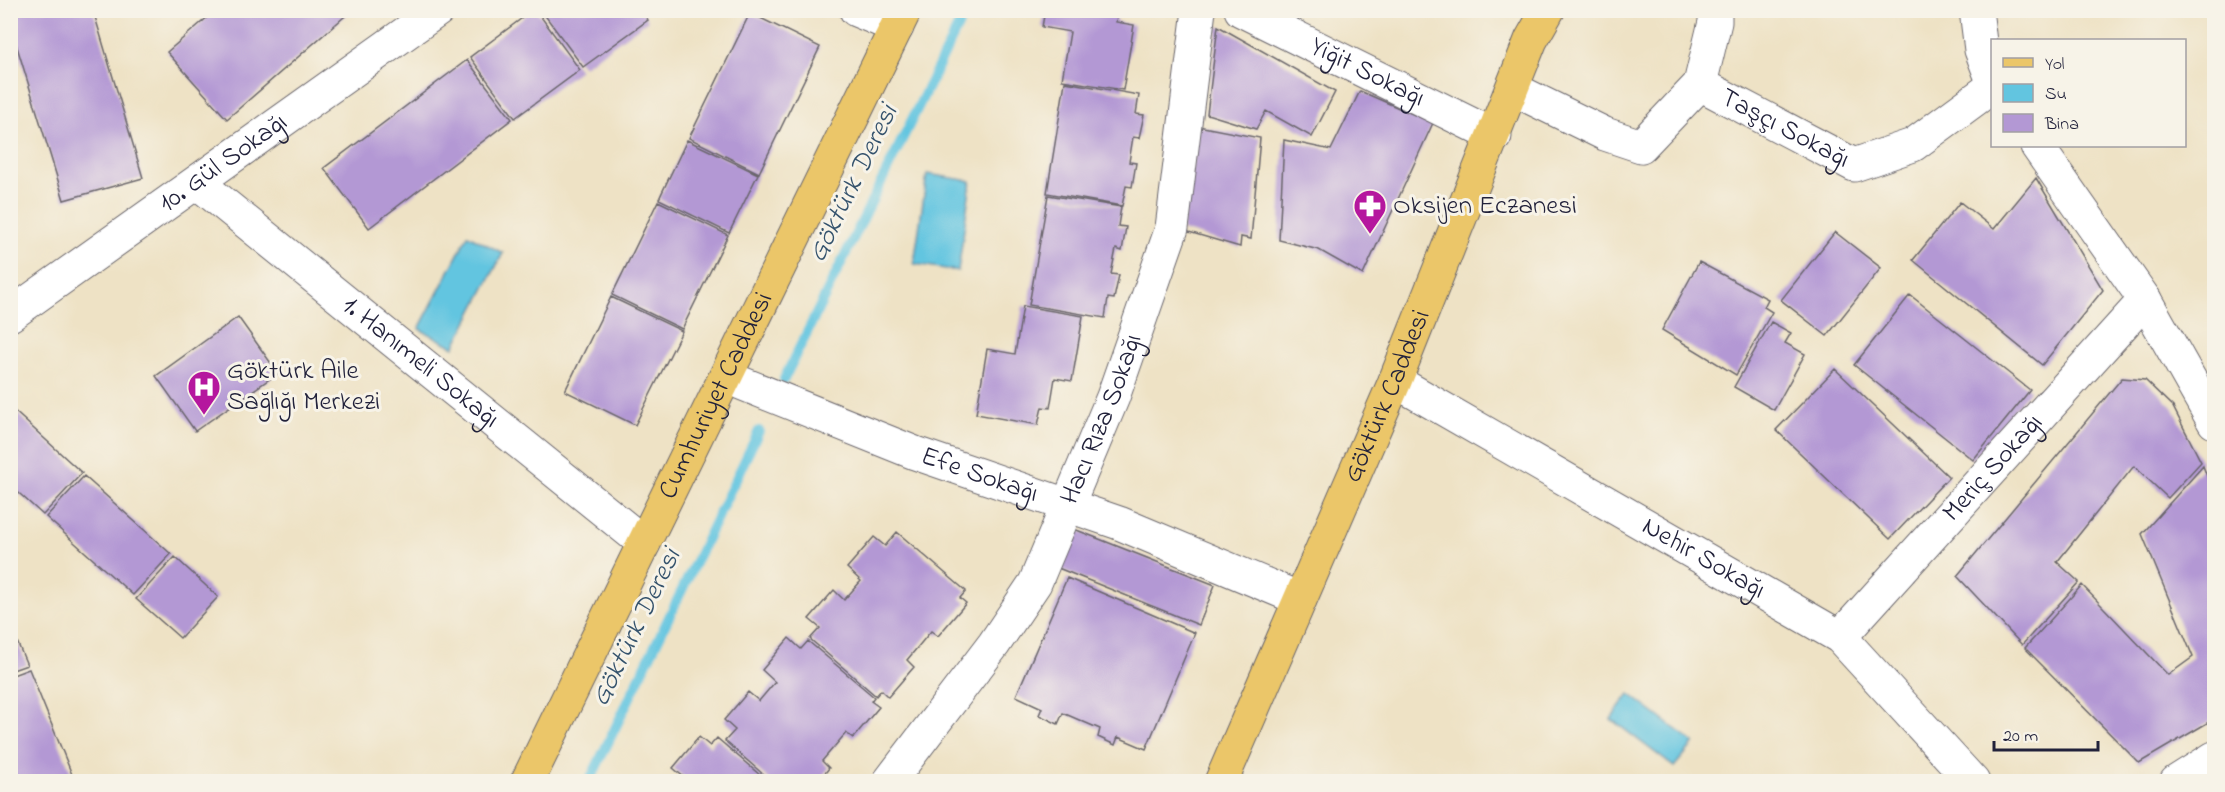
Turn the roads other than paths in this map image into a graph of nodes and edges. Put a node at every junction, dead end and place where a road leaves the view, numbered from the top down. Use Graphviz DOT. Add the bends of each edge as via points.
graph roads {
  1 [pos="438,10"];
  2 [pos="856,10"];
  3 [pos="1199,10"];
  4 [pos="1241,10"];
  5 [pos="1548,10"];
  6 [pos="1715,10"];
  7 [pos="1976,10"];
  8 [pos="901,19"];
  9 [pos="1991,77"];
  10 [pos="1700,84"];
  11 [pos="1991,88"];
  12 [pos="1513,89"];
  13 [pos="1495,136"];
  14 [pos="2038,147"];
  15 [pos="198,183"];
  16 [pos="2145,300"];
  17 [pos="10,315"];
  18 [pos="726,377"];
  19 [pos="1395,381"];
  20 [pos="2214,422"];
  21 [pos="1069,506"];
  22 [pos="644,543"];
  23 [pos="1300,599"];
  24 [pos="1840,637"];
  25 [pos="2214,758"];
  26 [pos="527,782"];
  27 [pos="890,782"];
  28 [pos="1221,782"];
  29 [pos="1973,782"];
  30 [pos="2176,782"];
  1 -- 15 [label="street, 10. Gül Sokağı"];
  2 -- 8 [label="street"];
  3 -- 21 [label="street, Hacı Rıza Sokağı" via="1172,228 1113,398"];
  4 -- 13 [label="street, Yiğit Sokağı"];
  5 -- 12 [label="main road, Göktürk Caddesi" via="1531,40"];
  6 -- 10 [label="street"];
  7 -- 9 [label="street" via="1980,50"];
  8 -- 18 [label="main road, Cumhuriyet Caddesi"];
  10 -- 11 [label="street, Taşçı Sokağı" via="1854,165 1913,146"];
  10 -- 12 [label="street" via="1641,146 1605,134"];
  12 -- 13 [label="main road, Göktürk Caddesi"];
  13 -- 19 [label="main road, Göktürk Caddesi"];
  14 -- 16 [label="street"];
  15 -- 17 [label="street, 10. Gül Sokağı"];
  15 -- 22 [label="street, 1. Hanımeli Sokağı"];
  16 -- 20 [label="street"];
  16 -- 24 [label="street, Meriç Sokağı"];
  18 -- 21 [label="street, Efe Sokağı" via="915,453"];
  18 -- 22 [label="main road, Cumhuriyet Caddesi"];
  19 -- 23 [label="main road, Göktürk Caddesi"];
  19 -- 24 [label="street, Nehir Sokağı"];
  21 -- 23 [label="street, Efe Sokağı"];
  21 -- 27 [label="street, Hacı Rıza Sokağı" via="1035,583"];
  22 -- 26 [label="main road, Cumhuriyet Caddesi"];
  23 -- 28 [label="main road, Göktürk Caddesi"];
  24 -- 29 [label="street, Nehir Sokağı"];
  25 -- 30 [label="street"];
}
